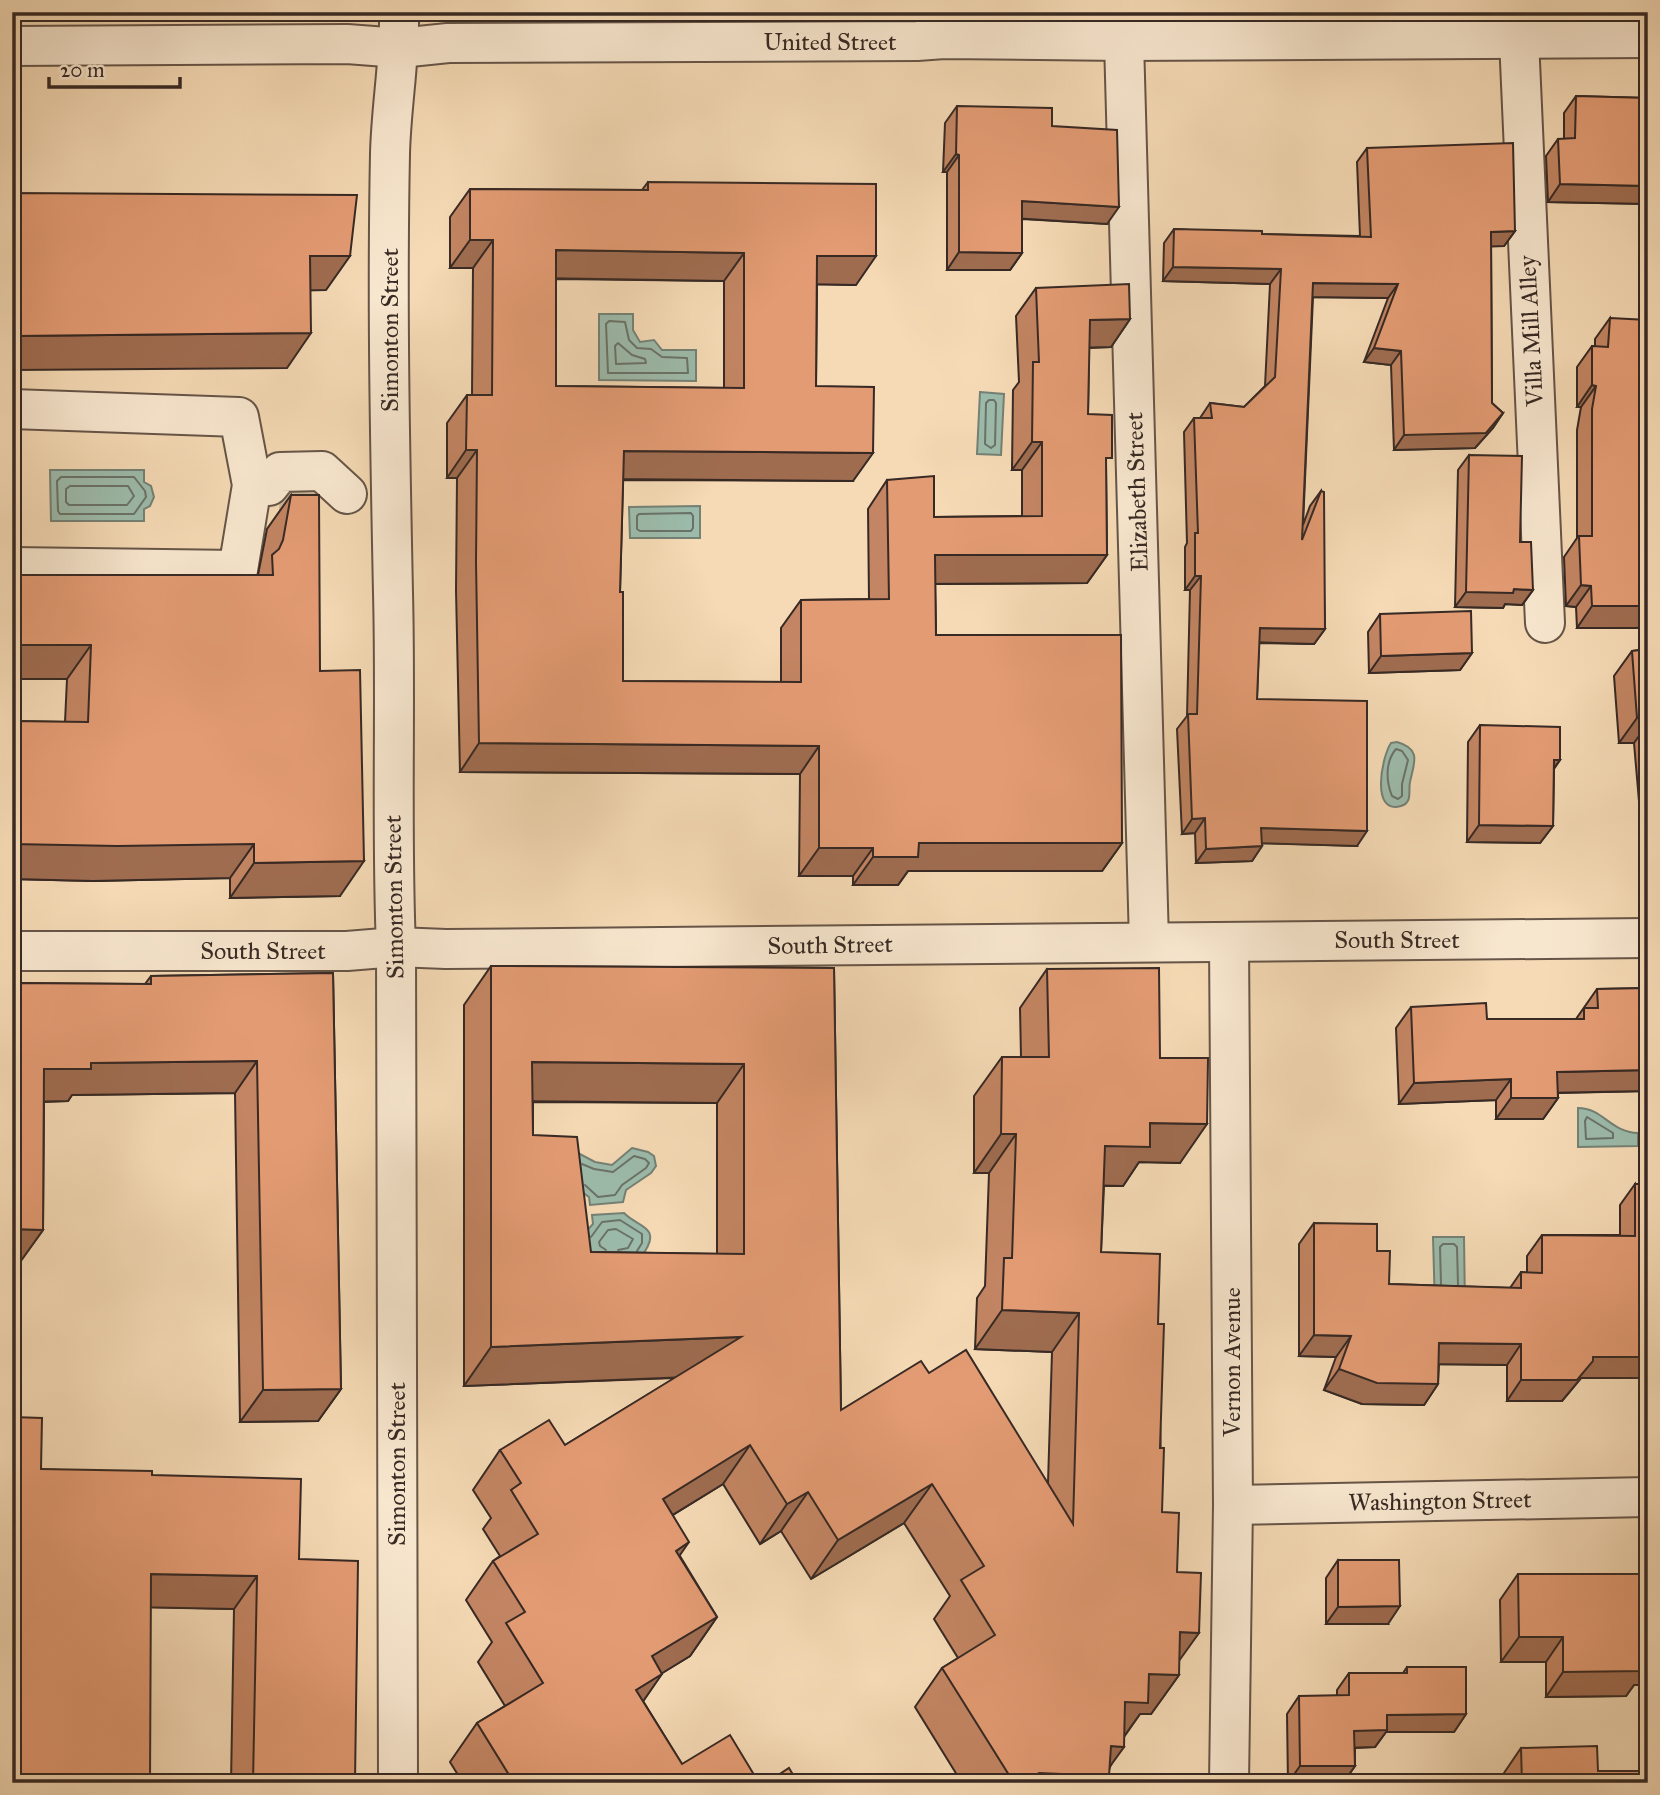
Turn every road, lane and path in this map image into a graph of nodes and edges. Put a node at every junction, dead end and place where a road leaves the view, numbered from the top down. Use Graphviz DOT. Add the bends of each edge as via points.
graph roads {
  1 [pos="944,26"];
  2 [pos="399,30"];
  3 [pos="1648,38"];
  4 [pos="1519,39"];
  5 [pos="1124,41"];
  6 [pos="12,46"];
  7 [pos="12,409"];
  8 [pos="389,489"];
  9 [pos="267,494"];
  10 [pos="12,568"];
  11 [pos="1545,623"];
  12 [pos="1648,938"];
  13 [pos="1149,942"];
  14 [pos="1229,942"];
  15 [pos="396,947"];
  16 [pos="12,951"];
  17 [pos="1648,1497"];
  18 [pos="1233,1505"];
  19 [pos="398,1783"];
  20 [pos="1229,1783"];
  1 -- 2 [label="street, United Street" via="917,41 448,43"];
  1 -- 5 [label="street, United Street"];
  2 -- 6 [label="street, United Street" via="346,44"];
  2 -- 8 [label="street, Simonton Street" via="390,154"];
  3 -- 4 [label="street, United Street"];
  4 -- 5 [label="street, United Street"];
  4 -- 11 [label="street, Villa Mill Alley"];
  5 -- 13 [label="street, Elizabeth Street"];
  7 -- 9 [label="street" via="239,417"];
  8 -- 9 [label="street" via="335,503 322,471 280,472"];
  8 -- 15 [label="street, Simonton Street"];
  9 -- 10 [label="street" via="238,570"];
  12 -- 14 [label="street, South Street"];
  13 -- 14 [label="street, South Street"];
  13 -- 15 [label="street, South Street"];
  14 -- 18 [label="street, Vernon Avenue"];
  15 -- 16 [label="street, South Street"];
  15 -- 19 [label="street, Simonton Street"];
  17 -- 18 [label="street, Washington Street"];
  18 -- 20 [label="street, Vernon Avenue"];
}
